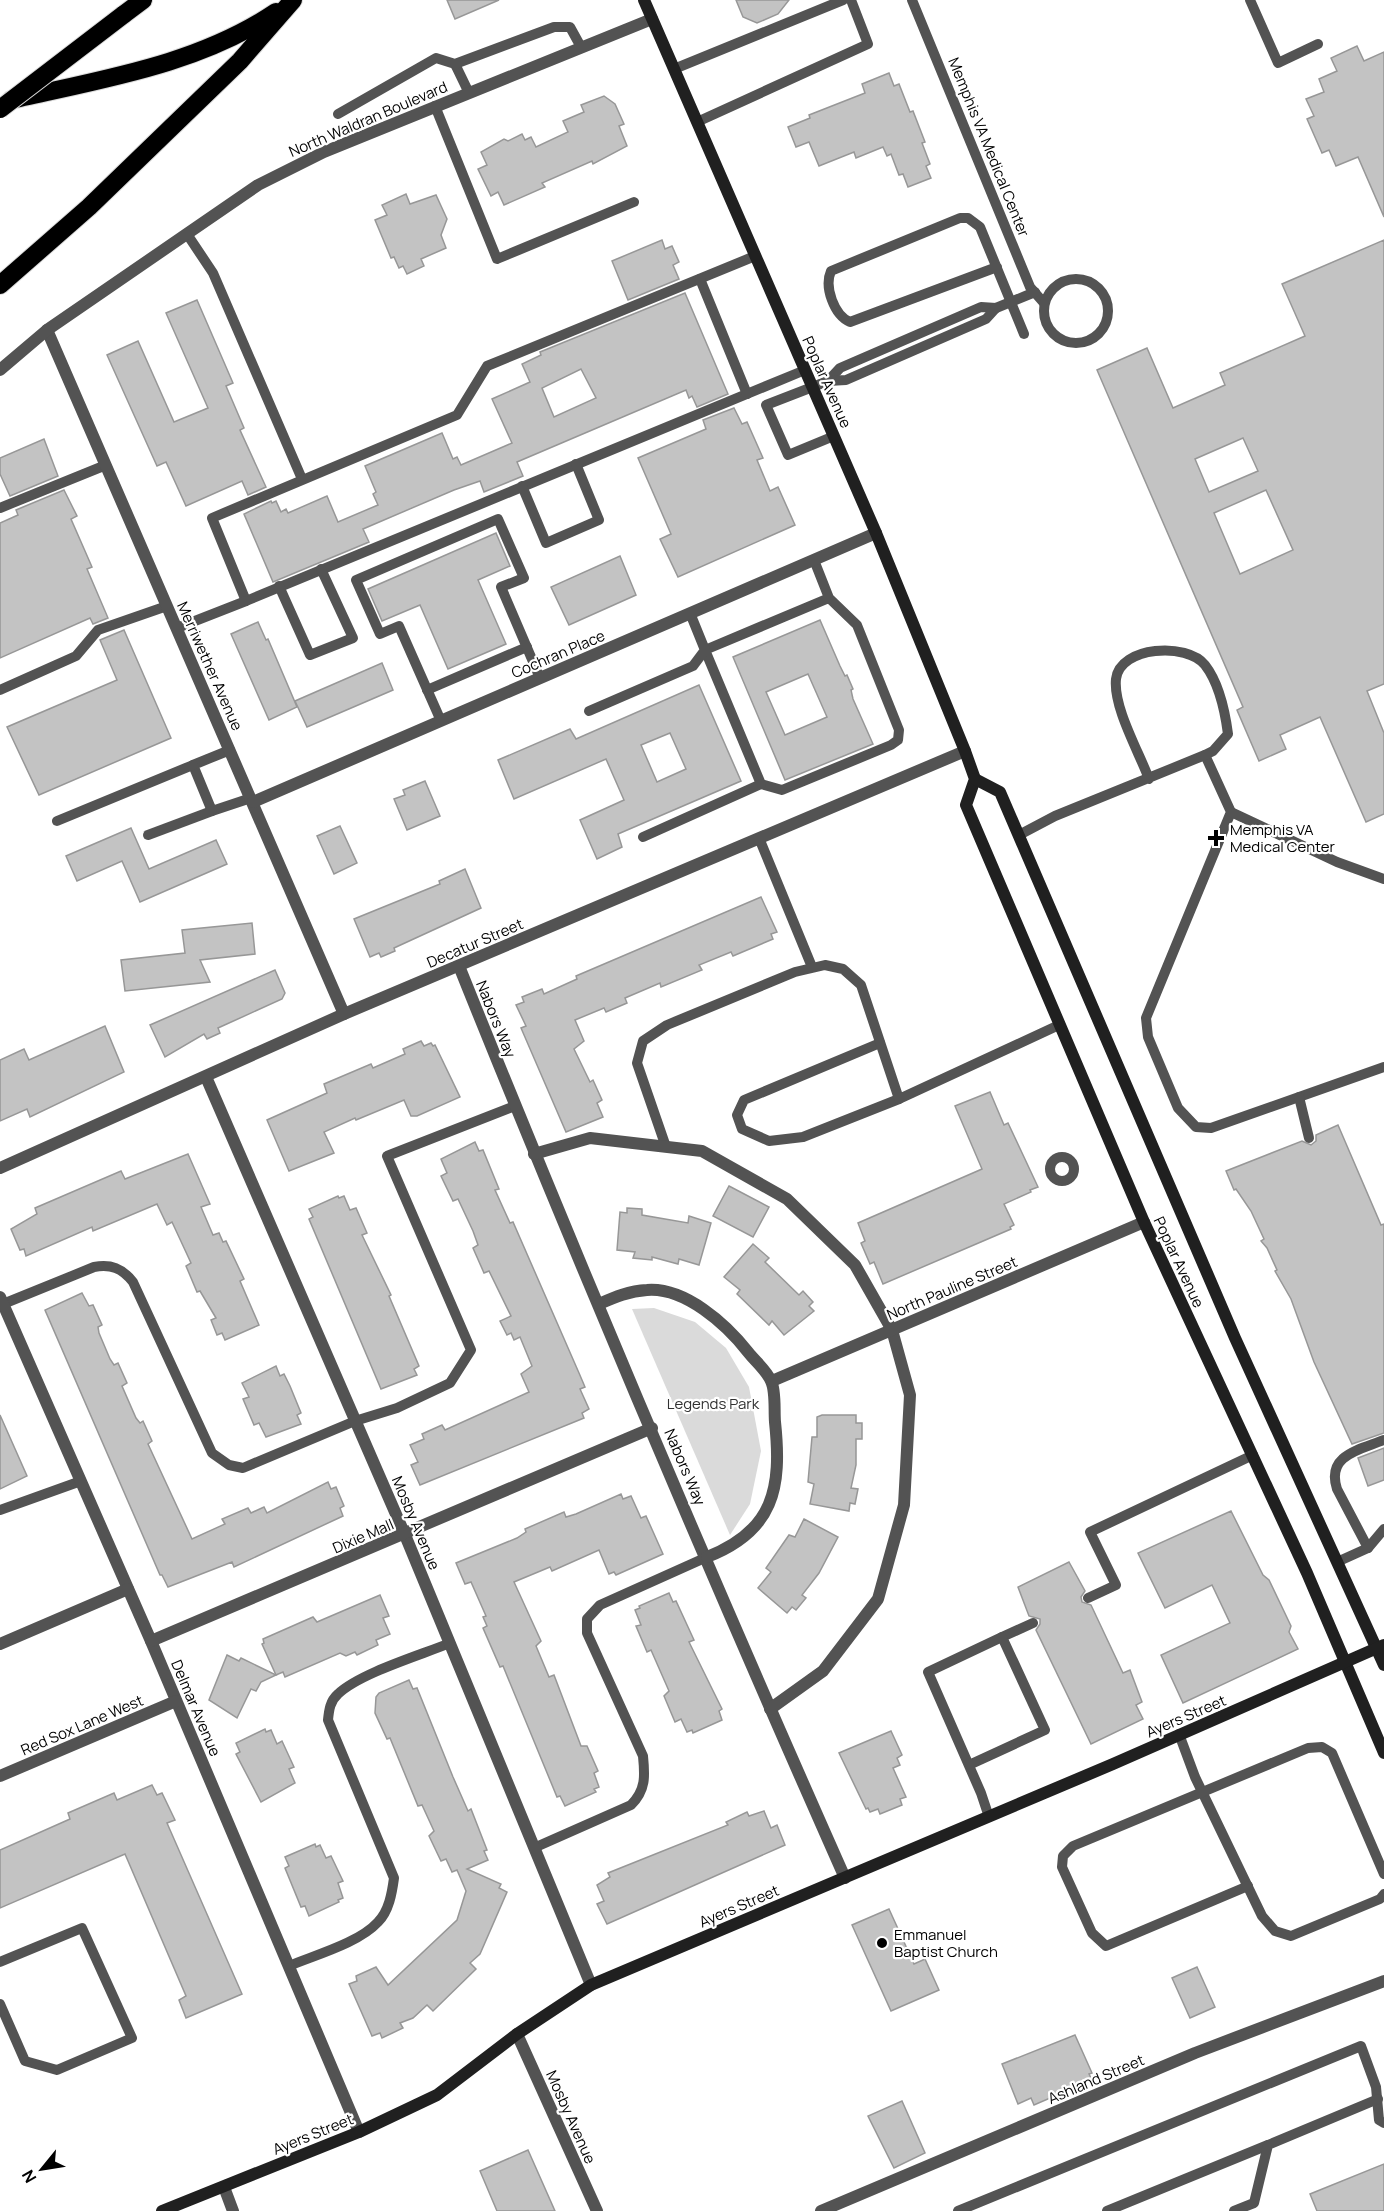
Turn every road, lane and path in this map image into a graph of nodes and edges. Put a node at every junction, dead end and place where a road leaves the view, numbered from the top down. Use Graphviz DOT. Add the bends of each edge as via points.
graph roads {
  1 [pos="143,0"];
  2 [pos="293,0"];
  3 [pos="644,0"];
  4 [pos="843,0"];
  5 [pos="851,0"];
  6 [pos="912,0"];
  7 [pos="1250,0"];
  8 [pos="652,19"];
  9 [pos="1318,44"];
  10 [pos="581,48"];
  11 [pos="455,64"];
  12 [pos="674,69"];
  13 [pos="469,93"];
  14 [pos="0,102"];
  15 [pos="435,106"];
  16 [pos="0,109"];
  17 [pos="338,114"];
  18 [pos="697,122"];
  19 [pos="634,202"];
  20 [pos="187,234"];
  21 [pos="755,256"];
  22 [pos="997,267"];
  23 [pos="700,279"];
  24 [pos="0,285"];
  25 [pos="1035,292"];
  26 [pos="1011,303"];
  27 [pos="1044,303"];
  28 [pos="47,330"];
  29 [pos="1024,334"];
  30 [pos="0,370"];
  31 [pos="805,370"];
  32 [pos="812,387"];
  33 [pos="747,394"];
  34 [pos="834,436"];
  35 [pos="576,464"];
  36 [pos="106,465"];
  37 [pos="302,479"];
  38 [pos="522,486"];
  39 [pos="0,508"];
  40 [pos="876,533"];
  41 [pos="814,560"];
  42 [pos="321,569"];
  43 [pos="279,586"];
  44 [pos="828,598"];
  45 [pos="246,601"];
  46 [pos="167,606"];
  47 [pos="690,613"];
  48 [pos="177,628"];
  49 [pos="527,647"];
  50 [pos="705,650"];
  51 [pos="540,678"];
  52 [pos="0,690"];
  53 [pos="427,690"];
  54 [pos="589,711"];
  55 [pos="441,721"];
  56 [pos="230,750"];
  57 [pos="965,751"];
  58 [pos="1205,755"];
  59 [pos="193,765"];
  60 [pos="975,779"];
  61 [pos="1149,779"];
  62 [pos="761,784"];
  63 [pos="252,800"];
  64 [pos="212,811"];
  65 [pos="1231,812"];
  66 [pos="57,821"];
  67 [pos="148,835"];
  68 [pos="1019,835"];
  69 [pos="643,837"];
  70 [pos="759,838"];
  71 [pos="1384,879"];
  72 [pos="459,966"];
  73 [pos="812,967"];
  74 [pos="344,1014"];
  75 [pos="1059,1025"];
  76 [pos="880,1043"];
  77 [pos="1384,1067"];
  78 [pos="206,1077"];
  79 [pos="1299,1097"];
  80 [pos="899,1099"];
  81 [pos="515,1106"];
  82 [pos="1309,1138"];
  83 [pos="666,1147"];
  84 [pos="534,1154"];
  85 [pos="0,1168"];
  86 [pos="1144,1222"];
  87 [pos="2,1300"];
  88 [pos="599,1304"];
  89 [pos="892,1330"];
  90 [pos="772,1381"];
  91 [pos="355,1421"];
  92 [pos="652,1428"];
  93 [pos="1384,1440"];
  94 [pos="1253,1455"];
  95 [pos="81,1481"];
  96 [pos="0,1510"];
  97 [pos="1384,1529"];
  98 [pos="405,1535"];
  99 [pos="1368,1548"];
  100 [pos="706,1557"];
  101 [pos="1337,1562"];
  102 [pos="128,1589"];
  103 [pos="1088,1598"];
  104 [pos="1033,1623"];
  105 [pos="1002,1637"];
  106 [pos="151,1641"];
  107 [pos="450,1643"];
  108 [pos="0,1644"];
  109 [pos="1380,1647"];
  110 [pos="1347,1663"];
  111 [pos="1384,1665"];
  112 [pos="176,1701"];
  113 [pos="770,1708"];
  114 [pos="1179,1734"];
  115 [pos="1384,1753"];
  116 [pos="969,1765"];
  117 [pos="0,1776"];
  118 [pos="1203,1793"];
  119 [pos="989,1817"];
  120 [pos="536,1847"];
  121 [pos="1384,1874"];
  122 [pos="845,1878"];
  123 [pos="1248,1886"];
  124 [pos="1384,1894"];
  125 [pos="0,1962"];
  126 [pos="289,1966"];
  127 [pos="1384,1981"];
  128 [pos="591,1984"];
  129 [pos="0,2004"];
  130 [pos="518,2034"];
  131 [pos="1377,2100"];
  132 [pos="1384,2123"];
  133 [pos="359,2132"];
  134 [pos="1268,2145"];
  135 [pos="224,2187"];
  136 [pos="162,2211"];
  137 [pos="234,2211"];
  138 [pos="597,2211"];
  139 [pos="821,2211"];
  140 [pos="958,2211"];
  141 [pos="1107,2211"];
  142 [pos="1234,2211"];
  1 -- 16 [label="highway, bridge"];
  2 -- 14 [label="highway" via="260,23 177,60"];
  2 -- 24 [label="highway" via="240,61 89,207"];
  3 -- 8 [label="main road, Poplar Avenue"];
  4 -- 12 [label="lane"];
  5 -- 18 [label="lane" via="868,44"];
  6 -- 25 [label="lane, Memphis VA Medical Center"];
  7 -- 9 [label="lane" via="1278,63"];
  8 -- 10 [label="street, North Waldran Boulevard"];
  8 -- 12 [label="main road, Poplar Avenue"];
  10 -- 11 [label="lane" via="570,27 554,27"];
  10 -- 13 [label="street, North Waldran Boulevard"];
  11 -- 13 [label="lane"];
  11 -- 17 [label="lane" via="436,58"];
  12 -- 18 [label="main road, Poplar Avenue"];
  13 -- 15 [label="street, North Waldran Boulevard"];
  15 -- 19 [label="lane" via="496,258"];
  15 -- 20 [label="street, North Waldran Boulevard" via="324,152 258,185"];
  18 -- 21 [label="main road, Poplar Avenue"];
  20 -- 28 [label="street, North Waldran Boulevard"];
  20 -- 37 [label="lane" via="213,273"];
  21 -- 23 [label="lane"];
  21 -- 31 [label="main road, Poplar Avenue"];
  22 -- 22 [label="lane" via="850,322 840,316 828,285 831,271 960,218 980,226"];
  22 -- 26 [label="lane"];
  23 -- 33 [label="lane"];
  23 -- 37 [label="lane" via="487,366 457,415"];
  25 -- 26 [label="lane"];
  25 -- 27 [label="lane, Memphis VA Medical Center"];
  26 -- 29 [label="lane"];
  26 -- 32 [label="lane" via="996,308 986,319 846,380"];
  27 -- 27 [label="lane" via="1043,313 1052,332 1070,343 1090,339 1105,325 1107,303 1096,285 1086,280 1065,280 1048,293"];
  28 -- 30 [label="street, North Waldran Boulevard"];
  28 -- 36 [label="street, Merriwether Avenue"];
  31 -- 32 [label="main road, Poplar Avenue"];
  31 -- 33 [label="lane"];
  32 -- 34 [label="main road, Poplar Avenue"];
  32 -- 34 [label="lane" via="766,405 788,455"];
  33 -- 35 [label="lane"];
  34 -- 40 [label="main road, Poplar Avenue"];
  35 -- 38 [label="lane"];
  35 -- 38 [label="lane" via="599,520 546,543"];
  36 -- 39 [label="lane"];
  36 -- 46 [label="street, Merriwether Avenue"];
  37 -- 45 [label="lane" via="212,518"];
  38 -- 42 [label="lane"];
  40 -- 41 [label="street, Cochran Place"];
  40 -- 57 [label="main road, Poplar Avenue"];
  41 -- 44 [label="lane"];
  41 -- 47 [label="street, Cochran Place"];
  42 -- 43 [label="lane"];
  42 -- 43 [label="lane" via="353,638 310,655"];
  43 -- 45 [label="lane"];
  44 -- 50 [label="lane"];
  44 -- 62 [label="lane" via="858,625 899,730 898,740 782,790"];
  45 -- 48 [label="lane"];
  46 -- 48 [label="street, Merriwether Avenue"];
  46 -- 52 [label="lane" via="98,630 76,656"];
  47 -- 50 [label="lane"];
  47 -- 51 [label="street, Cochran Place"];
  48 -- 56 [label="street, Merriwether Avenue"];
  49 -- 51 [label="lane"];
  49 -- 53 [label="lane"];
  49 -- 53 [label="lane" via="501,587 524,578 498,519 356,580 380,634 399,626"];
  50 -- 54 [label="lane" via="693,666"];
  50 -- 62 [label="lane"];
  51 -- 55 [label="street, Cochran Place"];
  53 -- 55 [label="lane"];
  55 -- 63 [label="street, Cochran Place"];
  56 -- 59 [label="lane"];
  56 -- 63 [label="street, Merriwether Avenue"];
  57 -- 60 [label="main road, Poplar Avenue"];
  57 -- 70 [label="street, Decatur Street"];
  58 -- 61 [label="lane"];
  58 -- 61 [label="lane" via="1228,734 1224,707 1204,664 1183,650 1153,650 1131,658 1116,676 1116,695"];
  58 -- 65 [label="lane"];
  59 -- 64 [label="lane"];
  59 -- 66 [label="lane"];
  60 -- 68 [label="main road, Poplar Avenue" via="1000,792"];
  60 -- 75 [label="main road, Poplar Avenue" via="966,805"];
  61 -- 68 [label="lane" via="1054,816"];
  62 -- 69 [label="lane"];
  63 -- 64 [label="lane"];
  63 -- 74 [label="street, Merriwether Avenue"];
  64 -- 67 [label="lane"];
  65 -- 71 [label="lane" via="1337,862"];
  65 -- 79 [label="lane" via="1151,1004 1146,1018 1148,1036 1178,1108 1196,1126 1211,1128"];
  68 -- 101 [label="main road, Poplar Avenue" via="1235,1338"];
  70 -- 72 [label="street, Decatur Street"];
  70 -- 73 [label="lane"];
  72 -- 74 [label="street, Decatur Street"];
  72 -- 81 [label="street, Nabors Way"];
  73 -- 76 [label="lane" via="825,964 843,969 861,985"];
  73 -- 83 [label="lane" via="667,1025 643,1041 637,1062"];
  74 -- 78 [label="street, Decatur Street"];
  75 -- 80 [label="lane"];
  75 -- 86 [label="main road, Poplar Avenue"];
  76 -- 80 [label="lane"];
  76 -- 80 [label="lane" via="744,1100 737,1115 742,1129 769,1141 803,1137"];
  77 -- 79 [label="lane"];
  78 -- 85 [label="street, Decatur Street"];
  78 -- 91 [label="street, Mosby Avenue"];
  79 -- 82 [label="lane"];
  81 -- 84 [label="street, Nabors Way"];
  81 -- 91 [label="lane" via="387,1156 471,1350 450,1383 397,1408"];
  83 -- 84 [label="street" via="590,1138"];
  83 -- 89 [label="street" via="702,1150 787,1199 855,1265"];
  84 -- 88 [label="street, Nabors Way"];
  86 -- 89 [label="street, North Pauline Street"];
  86 -- 94 [label="main road, Poplar Avenue"];
  87 -- 91 [label="lane" via="94,1267 108,1265 124,1271 205,1441 212,1453 228,1465 243,1468"];
  87 -- 95 [label="street, Delmar Avenue"];
  88 -- 90 [label="street" via="625,1293 650,1290 680,1297 705,1309 734,1334"];
  88 -- 92 [label="street, Nabors Way"];
  89 -- 90 [label="street, North Pauline Street"];
  89 -- 113 [label="street" via="910,1395 904,1504 878,1599 823,1671"];
  90 -- 100 [label="street" via="778,1452 774,1494 759,1523 732,1547"];
  91 -- 98 [label="street, Mosby Avenue"];
  92 -- 98 [label="street, Dixie Mall"];
  92 -- 100 [label="street, Nabors Way"];
  93 -- 99 [label="lane" via="1341,1457 1335,1467 1337,1489"];
  94 -- 103 [label="lane" via="1090,1532 1116,1585"];
  94 -- 110 [label="main road, Poplar Avenue"];
  95 -- 96 [label="lane"];
  95 -- 102 [label="street, Delmar Avenue"];
  97 -- 99 [label="lane"];
  98 -- 106 [label="street, Dixie Mall"];
  98 -- 107 [label="street, Mosby Avenue"];
  99 -- 101 [label="lane"];
  100 -- 113 [label="street, Nabors Way"];
  100 -- 120 [label="lane" via="600,1605 587,1619 587,1633 643,1756 645,1777 641,1795 631,1805"];
  101 -- 109 [label="main road, Poplar Avenue"];
  102 -- 106 [label="street, Delmar Avenue"];
  102 -- 108 [label="street"];
  104 -- 105 [label="lane"];
  105 -- 116 [label="lane" via="928,1672"];
  105 -- 116 [label="lane" via="1045,1730"];
  106 -- 112 [label="street, Delmar Avenue"];
  107 -- 120 [label="street, Mosby Avenue"];
  107 -- 126 [label="lane" via="364,1678 338,1694 330,1706 328,1720 394,1878 391,1898 380,1921 368,1931"];
  109 -- 110 [label="main road"];
  109 -- 111 [label="main road, Poplar Avenue"];
  110 -- 114 [label="main road, Ayers Street"];
  110 -- 115 [label="main road, Poplar Avenue"];
  112 -- 117 [label="street, Red Sox Lane West"];
  112 -- 126 [label="street, Delmar Avenue"];
  113 -- 122 [label="street, Nabors Way"];
  114 -- 118 [label="lane"];
  114 -- 119 [label="main road, Ayers Street"];
  116 -- 119 [label="lane"];
  118 -- 121 [label="lane" via="1308,1748 1322,1747 1332,1753"];
  118 -- 123 [label="lane"];
  118 -- 123 [label="lane" via="1073,1846 1063,1856 1062,1867 1092,1933 1106,1946 1115,1944"];
  119 -- 122 [label="main road, Ayers Street"];
  120 -- 128 [label="street, Mosby Avenue"];
  122 -- 128 [label="main road, Ayers Street"];
  123 -- 124 [label="lane" via="1262,1916 1275,1931 1291,1936"];
  125 -- 129 [label="lane" via="82,1928 132,2038 57,2070 25,2061"];
  126 -- 133 [label="street, Delmar Avenue"];
  127 -- 139 [label="street, Ashland Street" via="1195,2053"];
  128 -- 130 [label="main road, Ayers Street"];
  130 -- 133 [label="main road, Ayers Street" via="437,2095"];
  130 -- 138 [label="street, Mosby Avenue"];
  131 -- 132 [label="lane" via="1379,2120"];
  131 -- 134 [label="lane"];
  131 -- 140 [label="lane" via="1361,2046"];
  133 -- 135 [label="main road, Ayers Street"];
  134 -- 141 [label="lane"];
  134 -- 142 [label="lane" via="1254,2203"];
  135 -- 136 [label="main road, Ayers Street"];
  135 -- 137 [label="street"];
}
